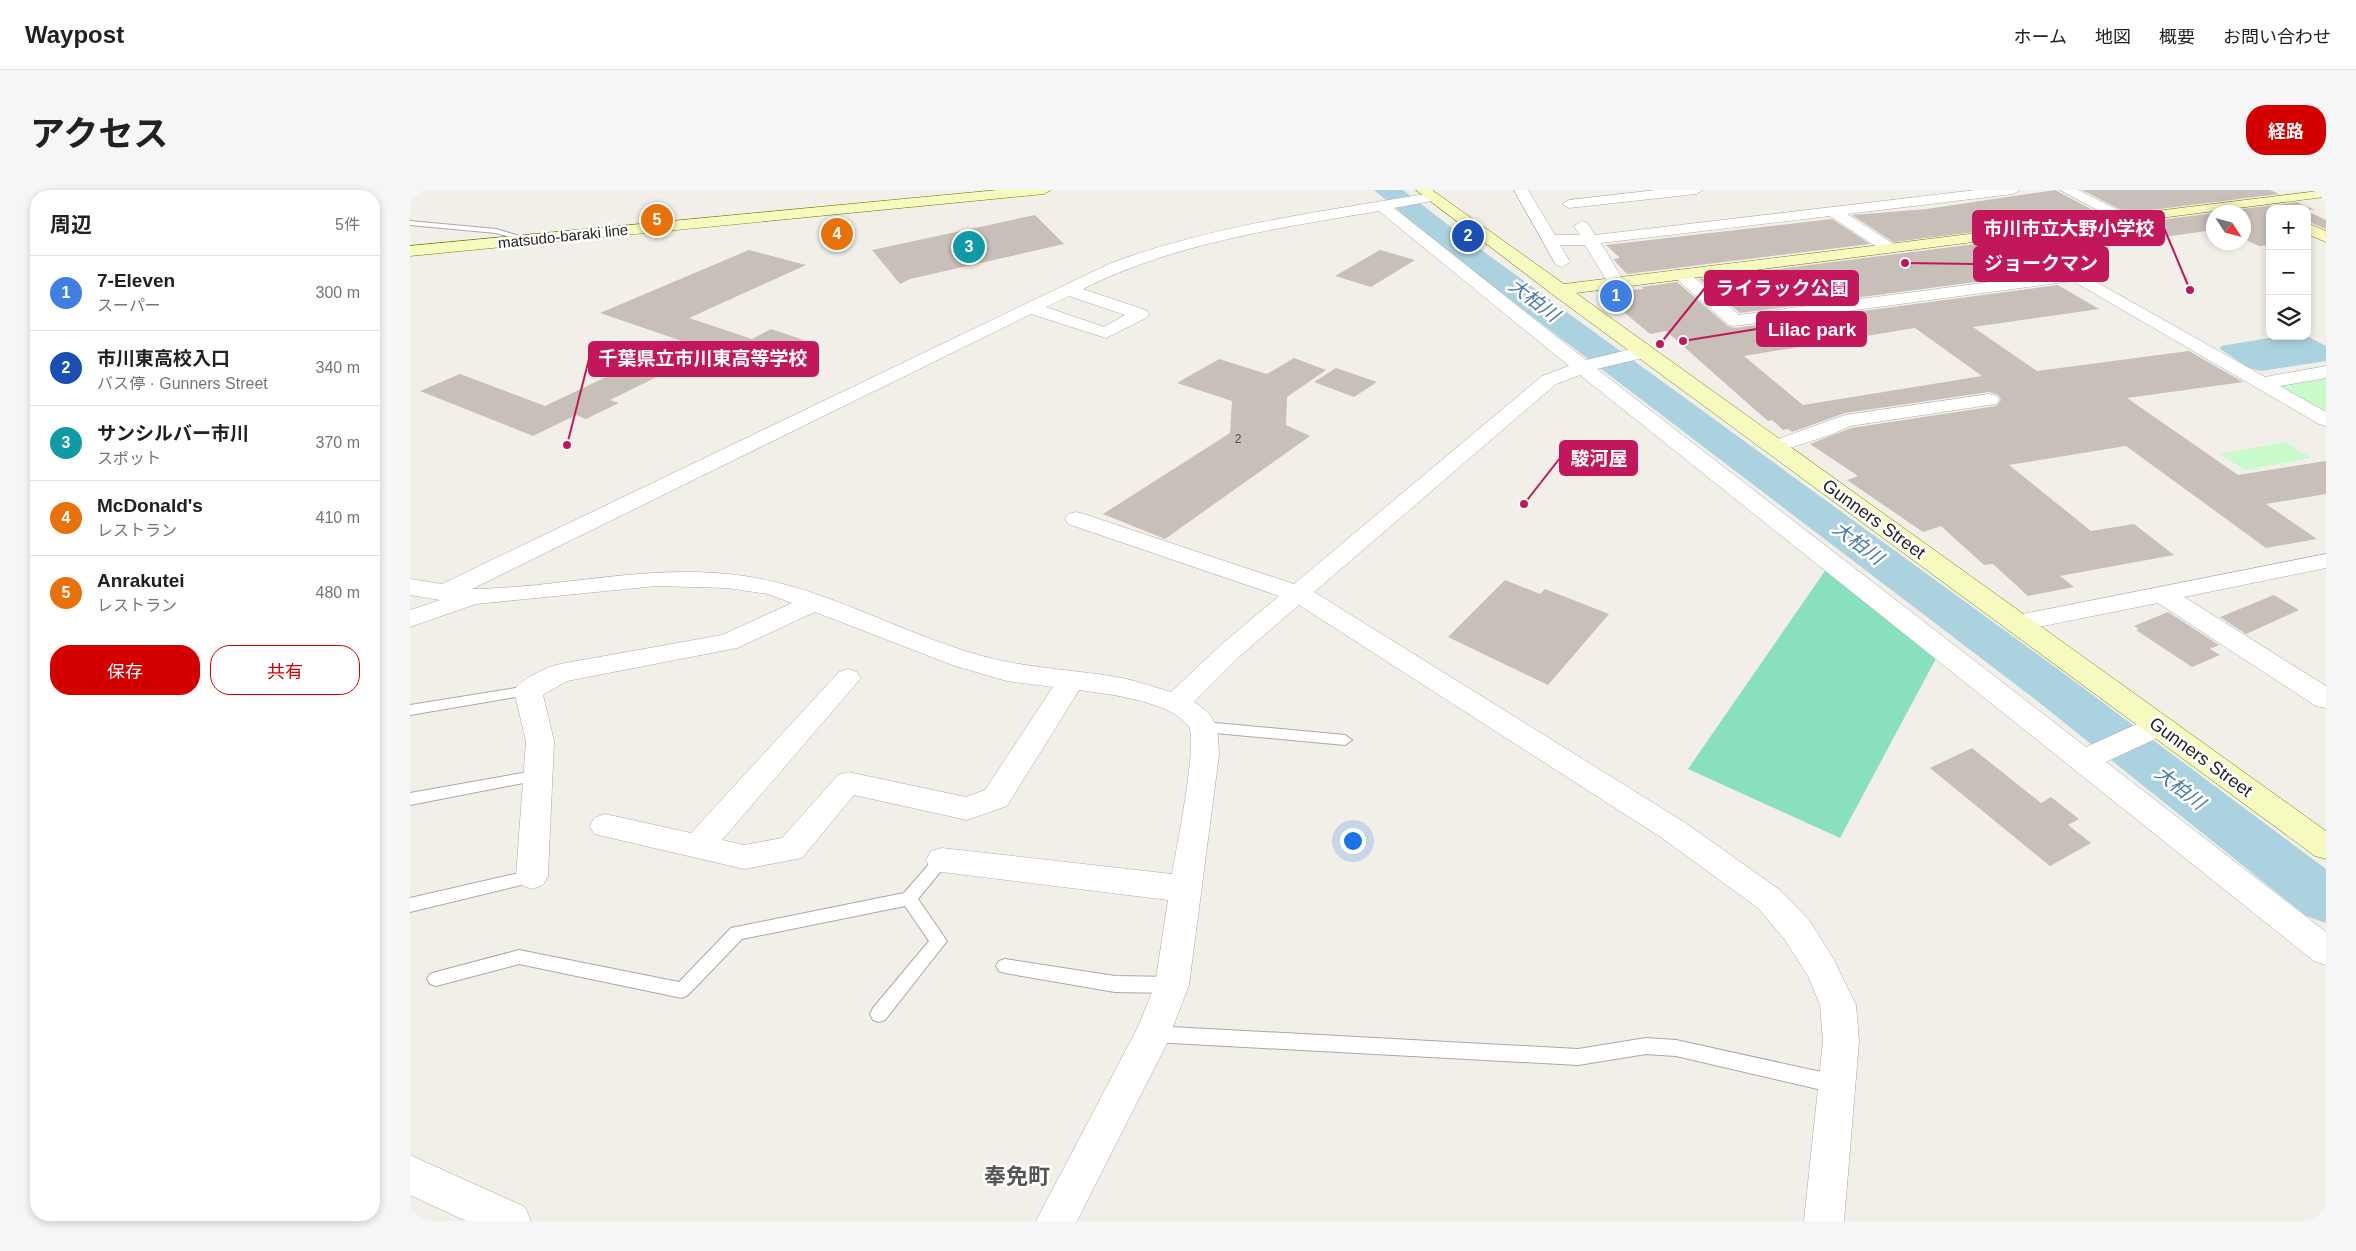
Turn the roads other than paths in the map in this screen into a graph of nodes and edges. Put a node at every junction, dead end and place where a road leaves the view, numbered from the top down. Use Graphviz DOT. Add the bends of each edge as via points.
graph roads {
  1 [pos="1044,190"];
  2 [pos="1521,190"];
  3 [pos="1696,190"];
  4 [pos="2013,190"];
  5 [pos="2067,190"];
  6 [pos="2325,193"];
  7 [pos="1428,194"];
  8 [pos="1945,194"];
  9 [pos="1566,197"];
  10 [pos="2249,202"];
  11 [pos="1382,206"];
  12 [pos="2266,209"];
  13 [pos="1834,212"];
  14 [pos="2123,218"];
  15 [pos="410,223"];
  16 [pos="2311,230"];
  17 [pos="2002,234"];
  18 [pos="2326,236"];
  19 [pos="529,240"];
  20 [pos="1550,240"];
  21 [pos="1590,240"];
  22 [pos="1889,248"];
  23 [pos="410,251"];
  24 [pos="1562,262"];
  25 [pos="1679,274"];
  26 [pos="2076,276"];
  27 [pos="1616,282"];
  28 [pos="1068,290"];
  29 [pos="1558,290"];
  30 [pos="1030,308"];
  31 [pos="1644,352"];
  32 [pos="1582,367"];
  33 [pos="2326,372"];
  34 [pos="2262,383"];
  35 [pos="1988,398"];
  36 [pos="2326,420"];
  37 [pos="1774,447"];
  38 [pos="1076,519"];
  39 [pos="2326,561"];
  40 [pos="410,587"];
  41 [pos="444,593"];
  42 [pos="1299,594"];
  43 [pos="2162,594"];
  44 [pos="473,597"];
  45 [pos="816,602"];
  46 [pos="410,618"];
  47 [pos="2018,623"];
  48 [pos="848,678"];
  49 [pos="1071,681"];
  50 [pos="528,691"];
  51 [pos="2326,699"];
  52 [pos="1176,703"];
  53 [pos="410,710"];
  54 [pos="2158,726"];
  55 [pos="1204,727"];
  56 [pos="1345,740"];
  57 [pos="2083,760"];
  58 [pos="539,775"];
  59 [pos="410,799"];
  60 [pos="606,826"];
  61 [pos="698,846"];
  62 [pos="2326,847"];
  63 [pos="942,860"];
  64 [pos="532,876"];
  65 [pos="1185,889"];
  66 [pos="910,899"];
  67 [pos="410,905"];
  68 [pos="2326,951"];
  69 [pos="1005,966"];
  70 [pos="436,978"];
  71 [pos="1172,985"];
  72 [pos="879,1014"];
  73 [pos="1153,1034"];
  74 [pos="1835,1084"];
  75 [pos="410,1175"];
  76 [pos="511,1221"];
  77 [pos="1056,1221"];
  78 [pos="1824,1221"];
  1 -- 19 [label="street, matsudo-baraki line"];
  2 -- 20 [label="street"];
  3 -- 9 [label="street"];
  4 -- 8 [label="street"];
  5 -- 14 [label="street"];
  6 -- 10 [label="street"];
  7 -- 11 [label="street"];
  7 -- 29 [label="street, Gunners Street"];
  8 -- 13 [label="street"];
  9 -- 21 [label="street"];
  10 -- 12 [label="street"];
  10 -- 14 [label="street"];
  11 -- 28 [label="street" via="1311,218 1160,254 1125,264"];
  11 -- 32 [label="street"];
  13 -- 21 [label="street"];
  13 -- 22 [label="street"];
  14 -- 17 [label="street"];
  15 -- 19 [label="lane" via="496,231"];
  16 -- 18 [label="street"];
  17 -- 22 [label="street"];
  17 -- 26 [label="street"];
  19 -- 23 [label="street, matsudo-baraki line"];
  20 -- 21 [label="street"];
  20 -- 24 [label="street"];
  21 -- 27 [label="street"];
  22 -- 25 [label="street"];
  25 -- 26 [label="street" via="1735,321"];
  25 -- 27 [label="street"];
  26 -- 34 [label="street"];
  27 -- 29 [label="street"];
  28 -- 30 [label="street"];
  28 -- 30 [label="street" via="1140,314 1106,333"];
  29 -- 31 [label="street, Gunners Street"];
  30 -- 41 [label="street"];
  31 -- 32 [label="street"];
  31 -- 37 [label="street, Gunners Street"];
  32 -- 42 [label="street" via="1549,380"];
  32 -- 57 [label="street"];
  33 -- 34 [label="street"];
  34 -- 36 [label="street"];
  35 -- 37 [label="street" via="1845,421"];
  37 -- 47 [label="street, Gunners Street"];
  38 -- 42 [label="street"];
  39 -- 43 [label="street"];
  40 -- 41 [label="street"];
  41 -- 44 [label="street"];
  42 -- 52 [label="street" via="1231,650"];
  42 -- 74 [label="street" via="1673,830 1769,899 1797,930 1821,968 1838,1005 1841,1042"];
  43 -- 47 [label="street"];
  43 -- 51 [label="street"];
  44 -- 45 [label="street" via="657,579 727,581 772,587"];
  44 -- 46 [label="street"];
  45 -- 49 [label="street" via="964,660 1007,672"];
  45 -- 50 [label="street" via="728,642 560,673"];
  47 -- 54 [label="street, Gunners Street"];
  48 -- 61 [label="street"];
  49 -- 52 [label="street" via="1118,686"];
  49 -- 61 [label="street" via="996,798 967,809 848,783 791,849 744,857"];
  50 -- 53 [label="lane"];
  50 -- 58 [label="street" via="540,741"];
  52 -- 55 [label="street" via="1194,715"];
  54 -- 57 [label="street"];
  54 -- 62 [label="street, Gunners Street"];
  55 -- 56 [label="lane"];
  55 -- 65 [label="street" via="1205,755"];
  57 -- 68 [label="street"];
  58 -- 59 [label="lane"];
  58 -- 64 [label="street"];
  60 -- 61 [label="street"];
  63 -- 65 [label="street"];
  63 -- 66 [label="lane"];
  64 -- 67 [label="lane"];
  65 -- 71 [label="street"];
  66 -- 70 [label="lane" via="736,933 682,990 519,957"];
  66 -- 72 [label="lane" via="939,941"];
  69 -- 71 [label="lane" via="1115,984"];
  71 -- 73 [label="street"];
  73 -- 74 [label="lane" via="1578,1057 1646,1046 1676,1048"];
  73 -- 77 [label="street"];
  74 -- 78 [label="street"];
  75 -- 76 [label="street"];
}
